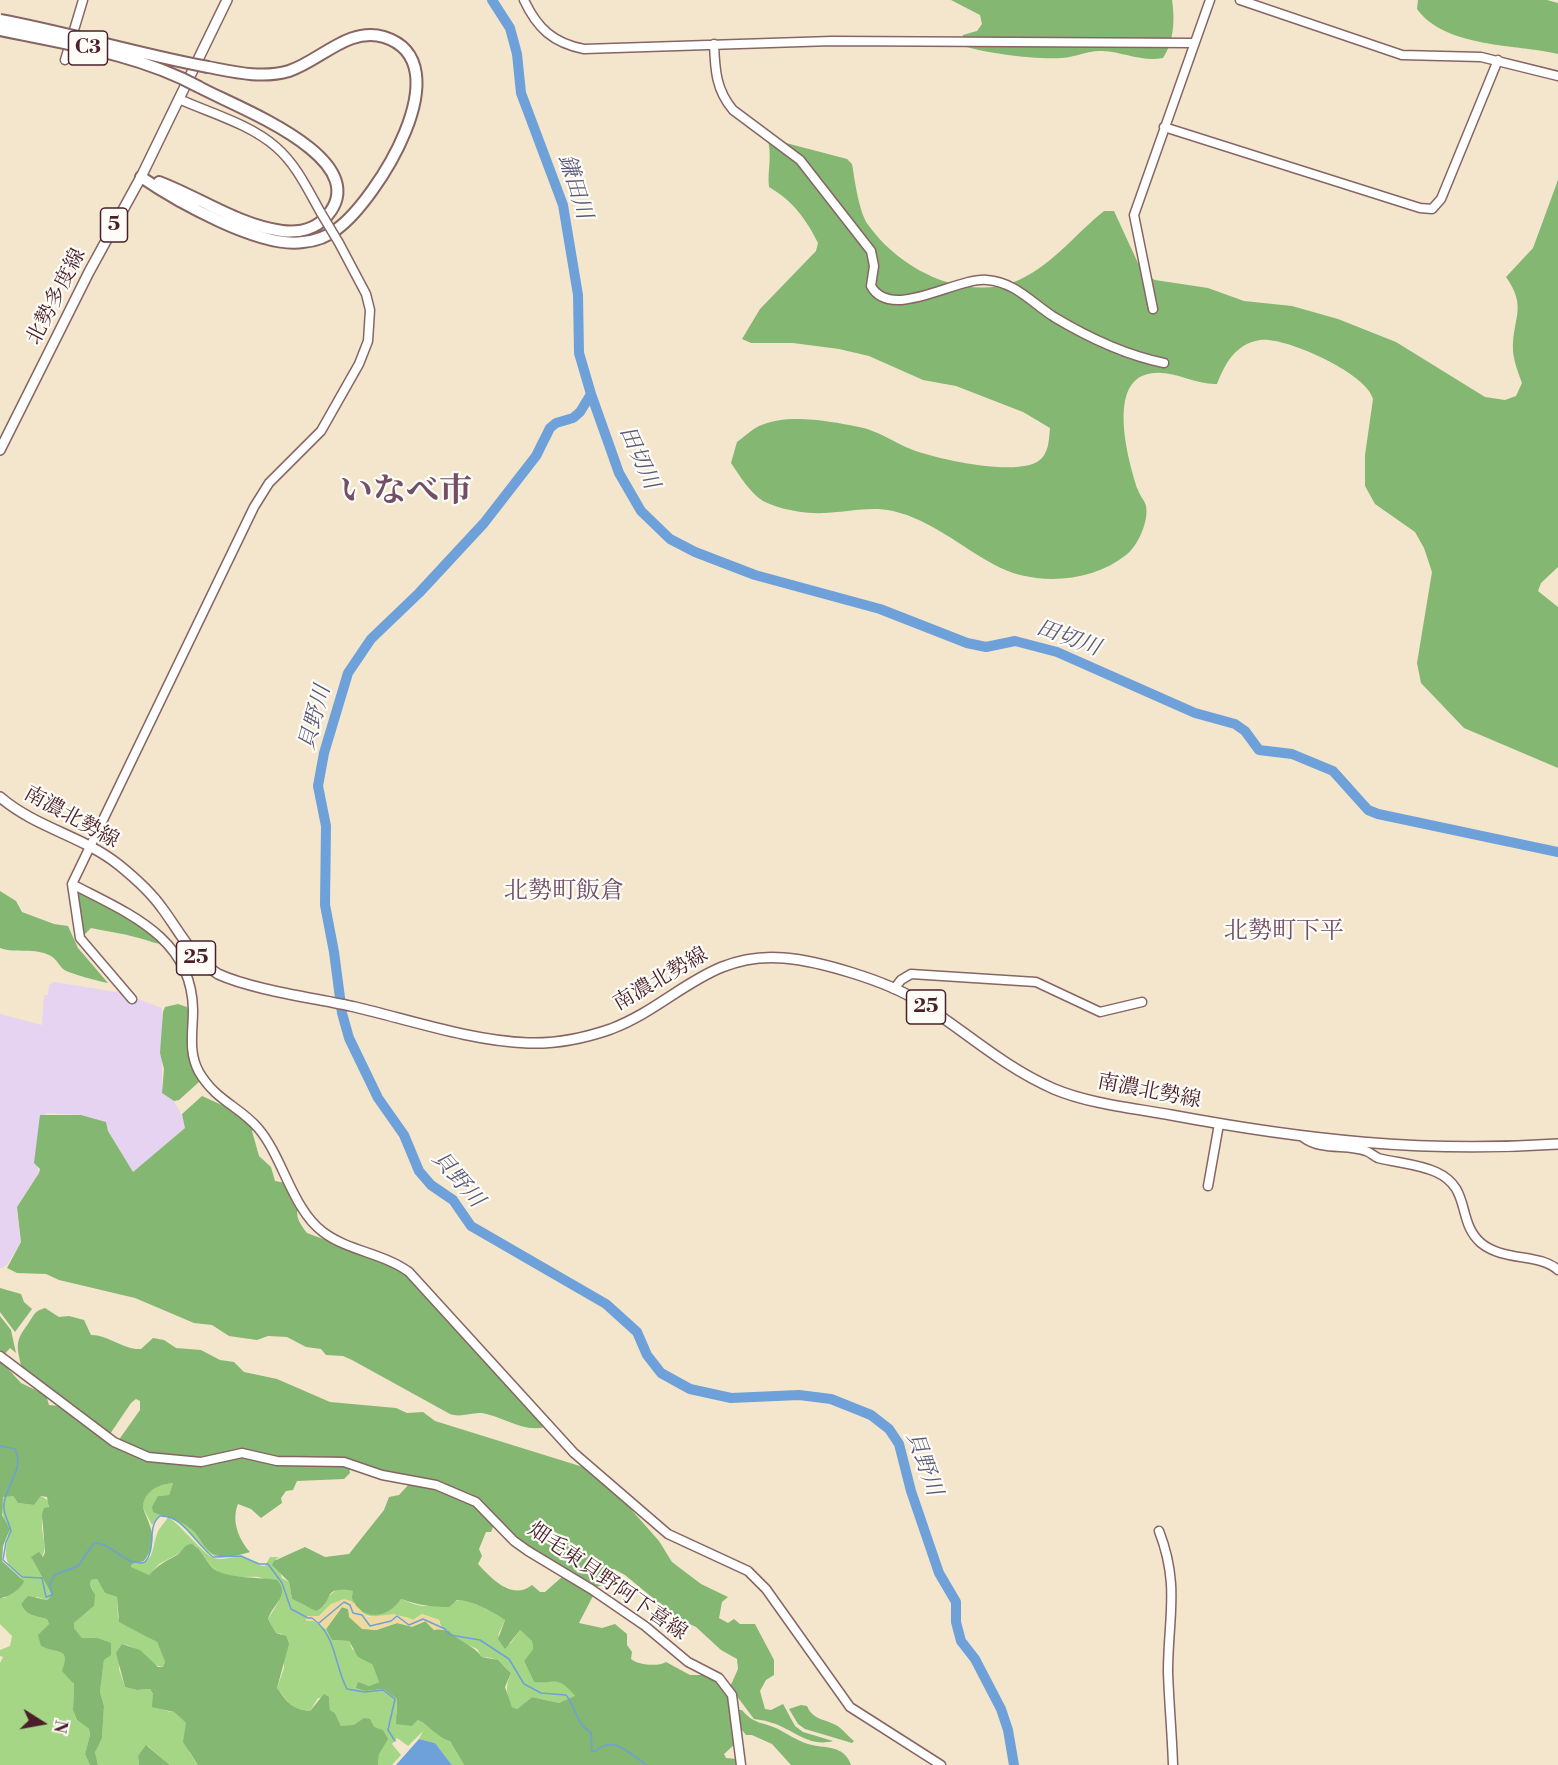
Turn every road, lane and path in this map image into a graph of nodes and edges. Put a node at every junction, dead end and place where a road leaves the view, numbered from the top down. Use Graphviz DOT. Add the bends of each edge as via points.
graph roads {
  1 [pos="82,0"];
  2 [pos="226,0"];
  3 [pos="524,0"];
  4 [pos="1210,0"];
  5 [pos="1240,0"];
  6 [pos="0,20"];
  7 [pos="0,30"];
  8 [pos="1193,43"];
  9 [pos="714,44"];
  10 [pos="65,60"];
  11 [pos="1498,60"];
  12 [pos="1558,76"];
  13 [pos="179,99"];
  14 [pos="1164,127"];
  15 [pos="141,177"];
  16 [pos="1153,309"];
  17 [pos="1164,363"];
  18 [pos="0,450"];
  19 [pos="0,797"];
  20 [pos="90,846"];
  21 [pos="72,884"];
  22 [pos="894,989"];
  23 [pos="132,999"];
  24 [pos="1142,1002"];
  25 [pos="1219,1124"];
  26 [pos="1304,1138"];
  27 [pos="1558,1144"];
  28 [pos="1208,1186"];
  29 [pos="1558,1270"];
  30 [pos="0,1356"];
  31 [pos="1158,1531"];
  32 [pos="741,1765"];
  33 [pos="941,1765"];
  34 [pos="1173,1765"];
  1 -- 10 [label="street"];
  2 -- 13 [label="main road, 北勢多度線 / 5"];
  3 -- 9 [label="street" via="542,30 569,46 605,50"];
  4 -- 8 [label="street"];
  5 -- 11 [label="street" via="1402,55"];
  6 -- 15 [label="highway, C3, bridge" via="245,74 275,74 302,65 350,39 371,35 392,40 408,52 417,70 418,93 405,130 370,191 338,228 315,240 291,243 263,238 207,214"];
  7 -- 15 [label="highway, C3, bridge" via="101,51 174,73 267,121 320,156 335,178 336,195 332,210 318,224 305,231 280,231"];
  8 -- 9 [label="street"];
  8 -- 14 [label="street"];
  9 -- 17 [label="street" via="717,85 723,99 810,170 871,251 871,286 880,296 905,301 962,282 1001,282 1089,336 1128,354"];
  11 -- 12 [label="street"];
  11 -- 14 [label="street" via="1441,199 1432,209"];
  13 -- 15 [label="main road, 北勢多度線 / 5"];
  13 -- 20 [label="street, bridge" via="277,147 298,174 361,281 370,324 364,352 321,431 269,483 254,507"];
  14 -- 16 [label="street" via="1134,215"];
  15 -- 18 [label="main road, 北勢多度線 / 5"];
  19 -- 20 [label="main road, 南濃北勢線 / 25" via="28,818"];
  20 -- 21 [label="street"];
  20 -- 22 [label="main road, 南濃北勢線 / 25" via="142,885 190,950 210,969 234,980 499,1041 547,1043 580,1038 636,1017 710,970 754,958 805,960"];
  21 -- 23 [label="street" via="80,938"];
  21 -- 33 [label="street" via="135,919 172,946 190,985 195,1065 222,1101 259,1129 314,1223 330,1237 409,1272 574,1453 668,1534 748,1571 766,1589 850,1707"];
  22 -- 24 [label="street" via="911,974 1035,982 1100,1012"];
  22 -- 25 [label="main road, 南濃北勢線 / 25" via="917,1000 1020,1074 1059,1091"];
  25 -- 26 [label="main road, 南濃北勢線 / 25"];
  25 -- 28 [label="street"];
  26 -- 27 [label="main road, 南濃北勢線 / 25" via="1462,1148"];
  26 -- 29 [label="street" via="1314,1145 1366,1151 1450,1179 1460,1190 1479,1241 1502,1255 1551,1264"];
  30 -- 32 [label="street, 畑毛東貝野阿下喜線" via="114,1442 148,1457 201,1462 242,1453 277,1461 344,1462 382,1475 436,1485 476,1502 514,1541 645,1626 688,1662 719,1678 732,1695"];
  31 -- 34 [label="street" via="1168,1559 1173,1592 1168,1672"];
}
